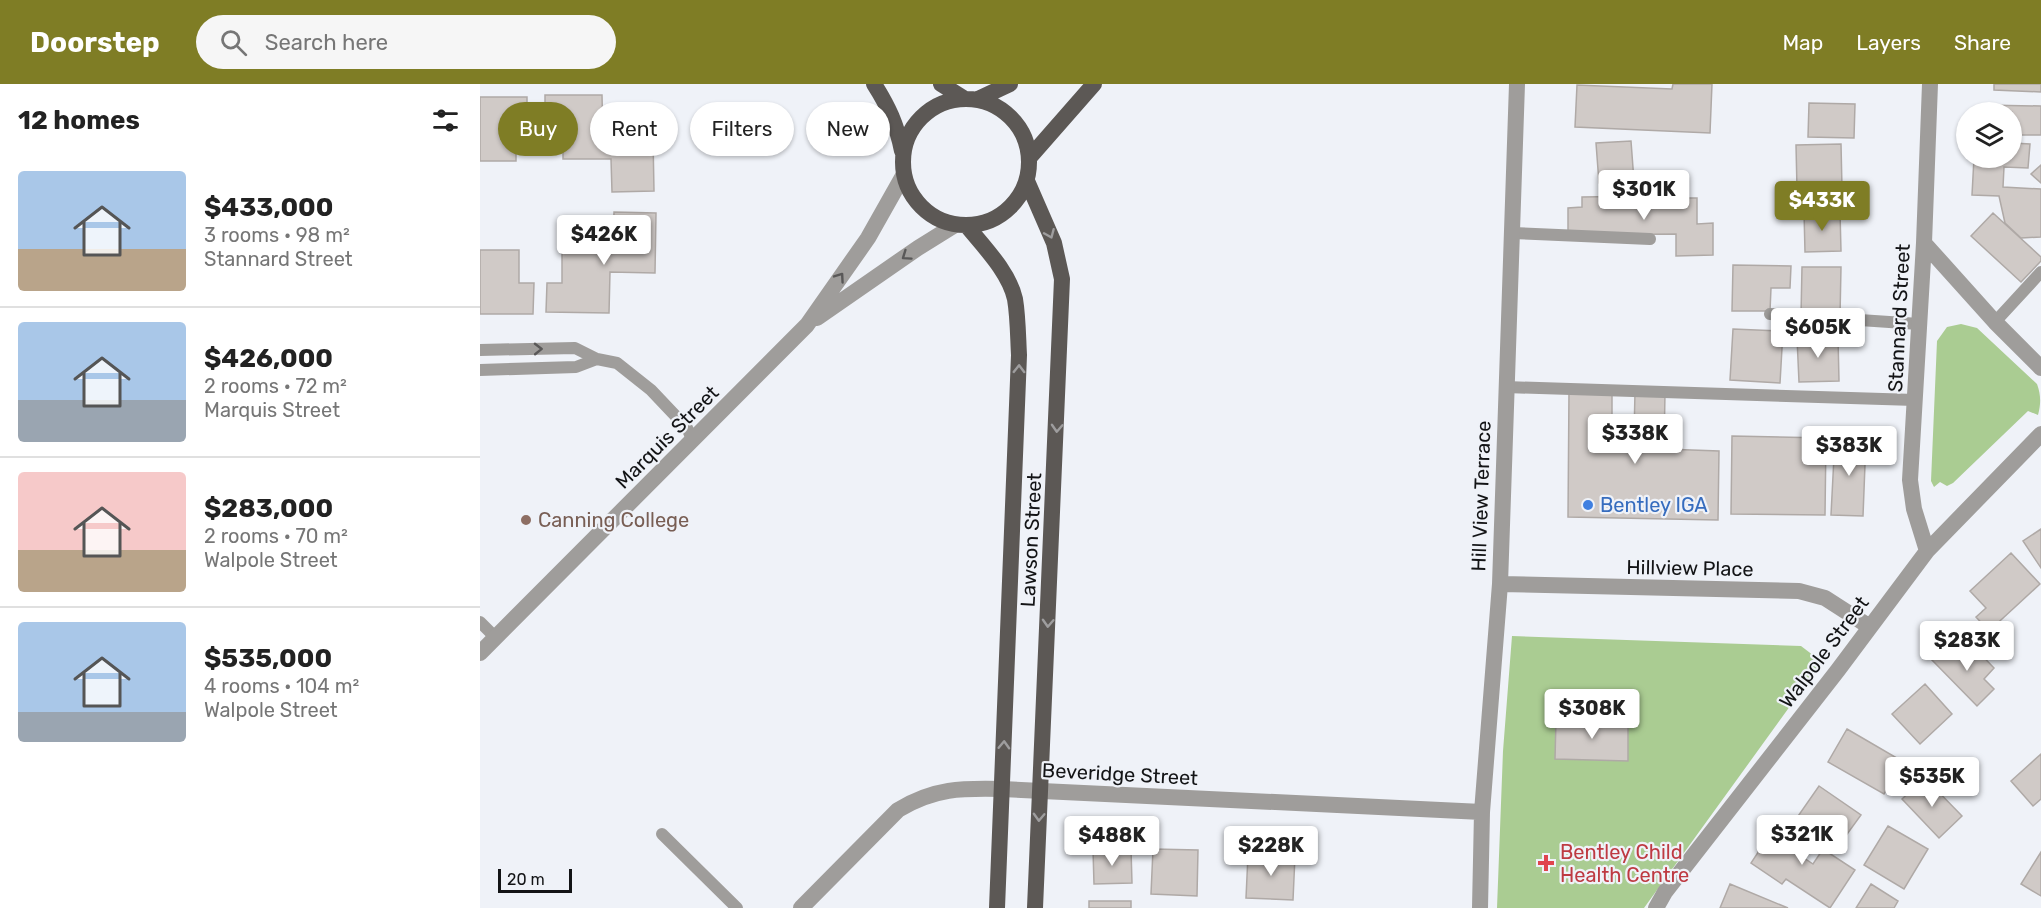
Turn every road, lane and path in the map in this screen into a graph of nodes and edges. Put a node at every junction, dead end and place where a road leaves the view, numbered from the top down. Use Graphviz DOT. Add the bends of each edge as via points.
graph roads {
  1 [pos="874,84"];
  2 [pos="941,84"];
  3 [pos="1010,84"];
  4 [pos="1094,84"];
  5 [pos="1517,84"];
  6 [pos="1930,84"];
  7 [pos="971,99"];
  8 [pos="902,155"];
  9 [pos="1030,157"];
  10 [pos="903,176"];
  11 [pos="1027,181"];
  12 [pos="961,225"];
  13 [pos="1512,233"];
  14 [pos="1650,239"];
  15 [pos="1924,243"];
  16 [pos="2041,272"];
  17 [pos="1770,314"];
  18 [pos="1995,322"];
  19 [pos="1919,324"];
  20 [pos="807,325"];
  21 [pos="480,350"];
  22 [pos="597,359"];
  23 [pos="2041,368"];
  24 [pos="480,370"];
  25 [pos="1506,387"];
  26 [pos="1915,400"];
  27 [pos="2041,435"];
  28 [pos="693,441"];
  29 [pos="1927,551"];
  30 [pos="1500,584"];
  31 [pos="480,622"];
  32 [pos="1870,627"];
  33 [pos="496,638"];
  34 [pos="480,653"];
  35 [pos="1002,789"];
  36 [pos="1040,791"];
  37 [pos="1482,812"];
  38 [pos="662,834"];
  39 [pos="737,908"];
  40 [pos="801,908"];
  41 [pos="997,908"];
  42 [pos="1035,908"];
  43 [pos="1480,908"];
  44 [pos="1656,908"];
  1 -- 8 [label="main road" via="888,105"];
  2 -- 7 [label="main road"];
  3 -- 7 [label="main road"];
  4 -- 9 [label="main road"];
  5 -- 13 [label="street, Hill View Terrace"];
  6 -- 15 [label="street, Stannard Street"];
  7 -- 8 [label="main road" via="942,103 923,115 909,133"];
  7 -- 9 [label="main road" via="1004,111 1022,131"];
  8 -- 10 [label="main road"];
  9 -- 11 [label="main road"];
  10 -- 12 [label="main road" via="922,208 937,219"];
  20 -- 10 [label="street, Marquis Street, one-way" via="868,238"];
  11 -- 12 [label="main road" via="1005,213 987,222"];
  11 -- 36 [label="main road, Lawson Street, one-way" via="1054,243 1062,279"];
  12 -- 20 [label="street, Marquis Street, one-way"];
  35 -- 12 [label="main road, Lawson Street, one-way" via="1019,345 1011,286"];
  13 -- 14 [label="lane"];
  13 -- 25 [label="street, Hill View Terrace"];
  15 -- 18 [label="street"];
  15 -- 19 [label="street, Stannard Street"];
  16 -- 18 [label="lane"];
  17 -- 19 [label="lane"];
  18 -- 23 [label="street"];
  19 -- 26 [label="street, Stannard Street"];
  20 -- 28 [label="street, Marquis Street"];
  21 -- 22 [label="lane, one-way" via="575,348"];
  22 -- 24 [label="lane" via="576,367"];
  22 -- 28 [label="lane" via="617,363 651,390 687,428"];
  25 -- 26 [label="lane"];
  25 -- 30 [label="street, Hill View Terrace"];
  26 -- 29 [label="street, Stannard Street" via="1910,480"];
  27 -- 29 [label="street, Walpole Street"];
  28 -- 33 [label="street, Marquis Street"];
  29 -- 32 [label="street, Walpole Street"];
  30 -- 32 [label="street, Hillview Place" via="1799,591 1825,597"];
  30 -- 37 [label="street, Hill View Terrace"];
  31 -- 33 [label="lane"];
  32 -- 44 [label="street, Walpole Street"];
  33 -- 34 [label="street, Marquis Street"];
  35 -- 36 [label="street, Beveridge Street"];
  35 -- 40 [label="street, Beveridge Street" via="946,790 898,810"];
  35 -- 41 [label="main road, Lawson Street"];
  36 -- 37 [label="street, Beveridge Street"];
  36 -- 42 [label="main road, Lawson Street, one-way"];
  37 -- 43 [label="street, Hill View Terrace"];
  38 -- 39 [label="lane"];
}
